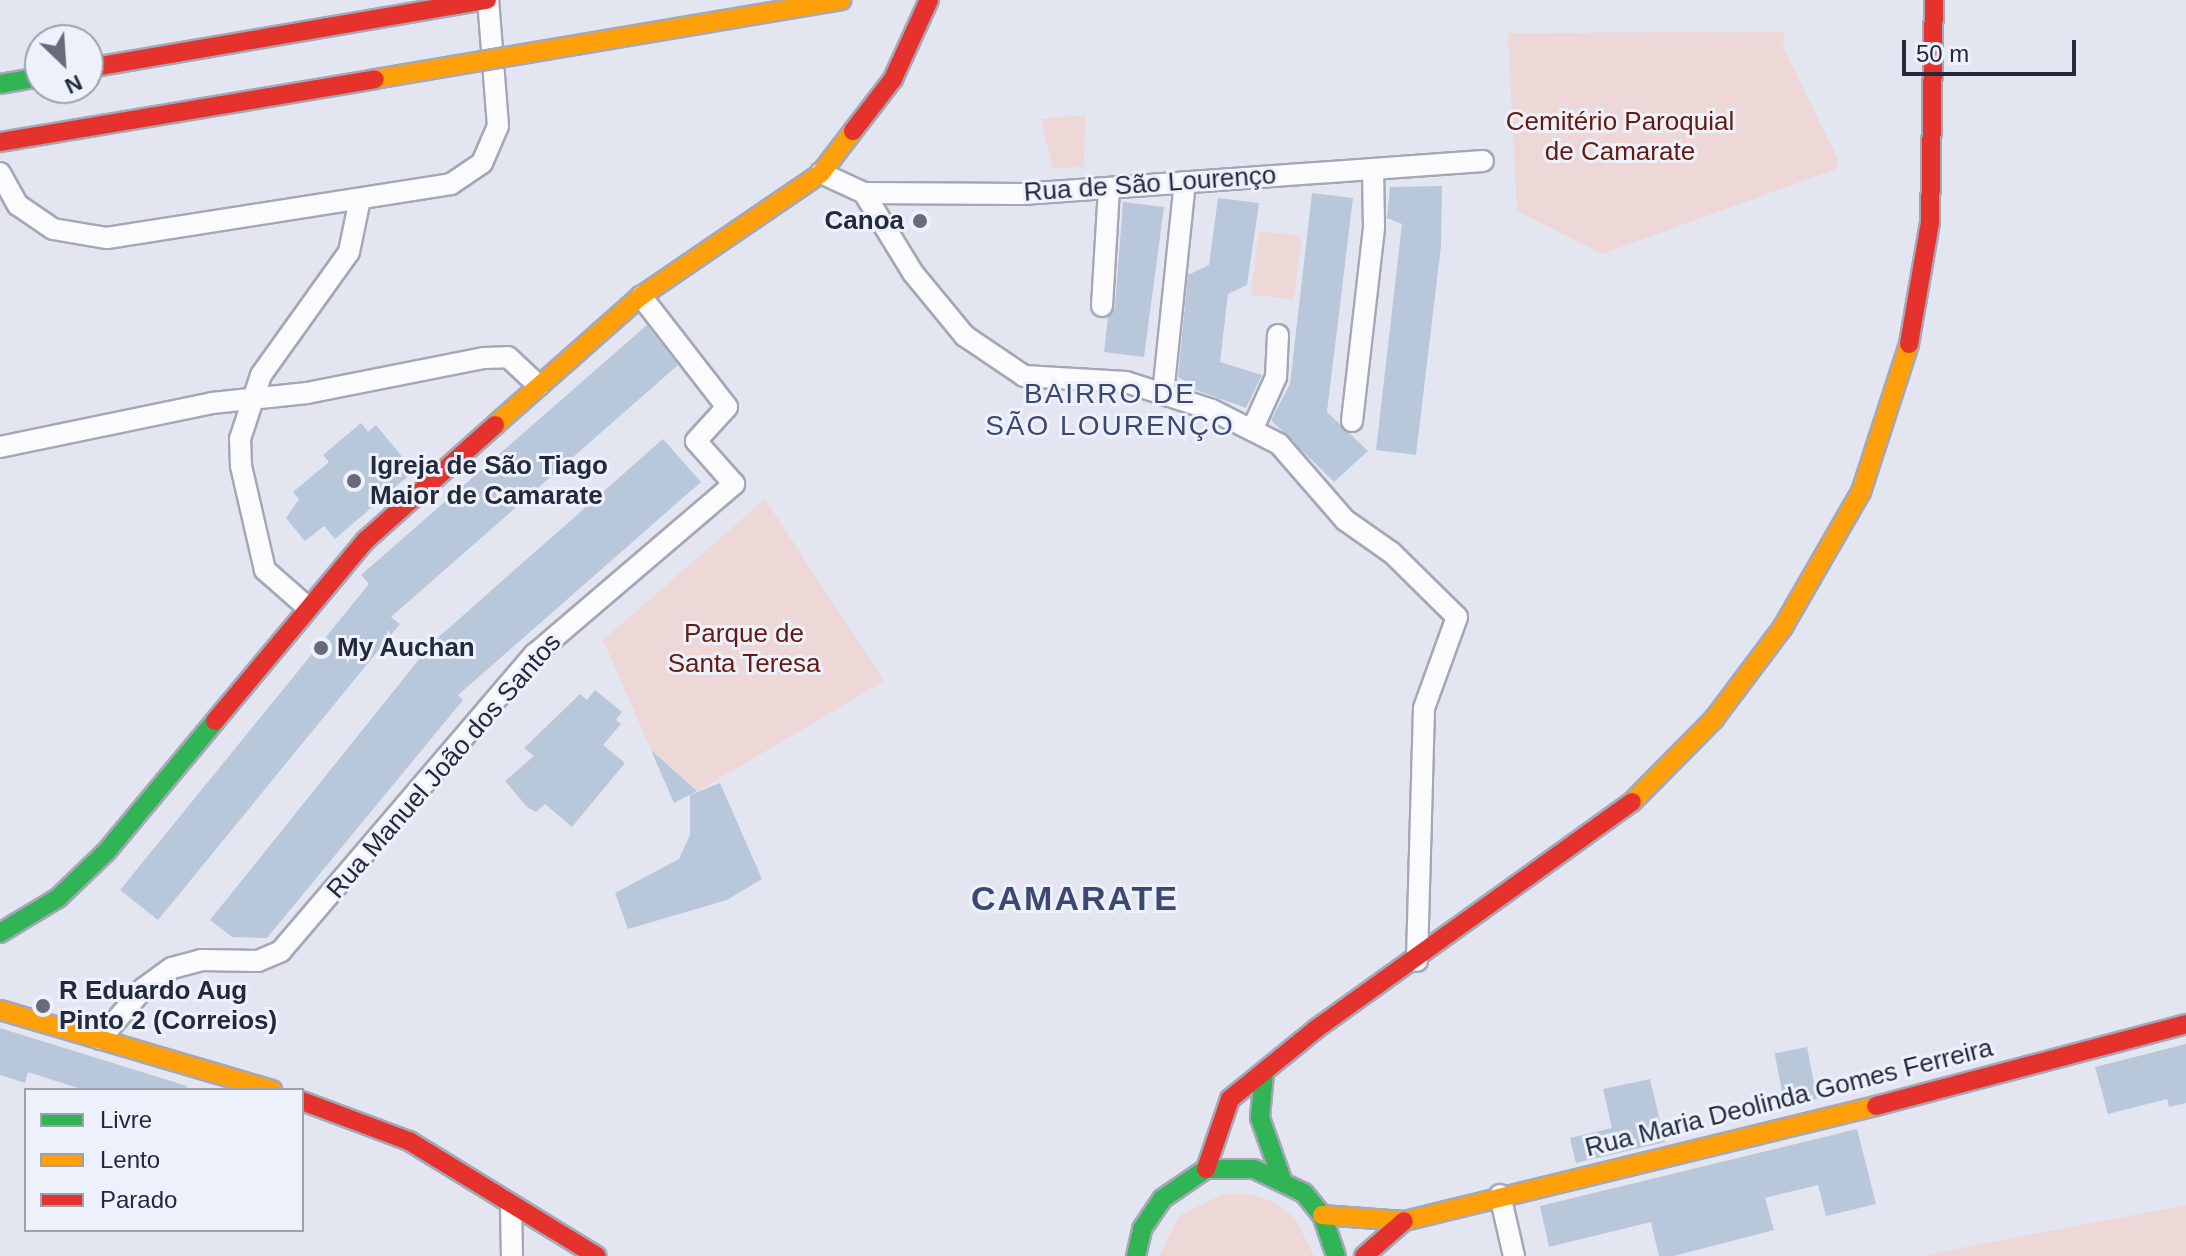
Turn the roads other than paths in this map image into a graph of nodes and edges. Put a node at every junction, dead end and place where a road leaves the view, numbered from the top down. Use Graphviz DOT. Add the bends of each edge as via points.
graph roads {
  1 [pos="488,0"];
  2 [pos="841,0"];
  3 [pos="929,0"];
  4 [pos="1934,0"];
  5 [pos="104,65"];
  6 [pos="24,80"];
  7 [pos="0,84"];
  8 [pos="0,142"];
  9 [pos="1483,161"];
  10 [pos="1373,169"];
  11 [pos="0,173"];
  12 [pos="821,173"];
  13 [pos="1185,182"];
  14 [pos="1109,188"];
  15 [pos="864,193"];
  16 [pos="360,199"];
  17 [pos="641,296"];
  18 [pos="1102,306"];
  19 [pos="1278,335"];
  20 [pos="539,386"];
  21 [pos="1163,394"];
  22 [pos="250,399"];
  23 [pos="1352,421"];
  24 [pos="1252,430"];
  25 [pos="0,447"];
  26 [pos="306,606"];
  27 [pos="4,932"];
  28 [pos="1417,961"];
  29 [pos="0,1010"];
  30 [pos="2186,1024"];
  31 [pos="100,1039"];
  32 [pos="1264,1073"];
  33 [pos="265,1088"];
  34 [pos="304,1102"];
  35 [pos="1206,1169"];
  36 [pos="1281,1177"];
  37 [pos="1500,1195"];
  38 [pos="511,1206"];
  39 [pos="1322,1215"];
  40 [pos="1404,1221"];
  41 [pos="512,1256"];
  42 [pos="597,1256"];
  43 [pos="1136,1256"];
  44 [pos="1336,1256"];
  45 [pos="1364,1256"];
  46 [pos="1514,1256"];
  1 -- 5 [label="main road"];
  1 -- 16 [label="street" via="498,126 482,163 451,184"];
  2 -- 8 [label="main road, bridge"];
  3 -- 12 [label="main road" via="893,79"];
  4 -- 28 [label="main road" via="1932,188 1922,286 1884,433 1828,556 1714,719 1634,801"];
  6 -- 7 [label="main road"];
  9 -- 10 [label="street, Rua de São Lourenço"];
  10 -- 13 [label="street, Rua de São Lourenço"];
  10 -- 23 [label="street" via="1374,227"];
  11 -- 16 [label="street" via="18,205 53,229 107,238"];
  12 -- 15 [label="street, Rua de São Lourenço"];
  12 -- 17 [label="main road"];
  13 -- 14 [label="street, Rua de São Lourenço"];
  13 -- 21 [label="street"];
  14 -- 15 [label="street, Rua de São Lourenço"];
  14 -- 18 [label="street"];
  15 -- 21 [label="street" via="913,273 965,336 1012,368 1024,376 1126,382"];
  16 -- 22 [label="street" via="349,252 277,347"];
  17 -- 20 [label="main road"];
  17 -- 31 [label="street, Rua Manuel João dos Santos" via="727,407 696,441 734,484 535,654 291,942 258,961 201,960 172,968 144,988"];
  19 -- 24 [label="street" via="1276,377"];
  20 -- 22 [label="street" via="517,363 498,357"];
  20 -- 26 [label="main road" via="366,540"];
  21 -- 24 [label="street"];
  22 -- 25 [label="street"];
  22 -- 26 [label="street" via="241,466 261,557 272,579"];
  24 -- 28 [label="street" via="1279,444 1345,520 1392,553 1457,617 1424,708"];
  26 -- 27 [label="main road" via="87,872"];
  28 -- 32 [label="main road" via="1316,1029"];
  29 -- 31 [label="main road"];
  30 -- 37 [label="main road, Rua Maria Deolinda Gomes Ferreira" via="1751,1139"];
  31 -- 33 [label="main road"];
  32 -- 35 [label="main road" via="1230,1099"];
  32 -- 36 [label="main road" via="1260,1118"];
  34 -- 38 [label="main road" via="409,1141"];
  35 -- 36 [label="main road" via="1254,1169"];
  35 -- 43 [label="main road" via="1162,1199 1142,1229"];
  36 -- 39 [label="main road"];
  37 -- 40 [label="main road, Rua Maria Deolinda Gomes Ferreira"];
  37 -- 46 [label="street"];
  38 -- 41 [label="street"];
  38 -- 42 [label="main road"];
  39 -- 40 [label="main road, Rua Maria Deolinda Gomes Ferreira"];
  39 -- 44 [label="main road"];
  40 -- 45 [label="main road, Rua Maria Deolinda Gomes Ferreira"];
}
